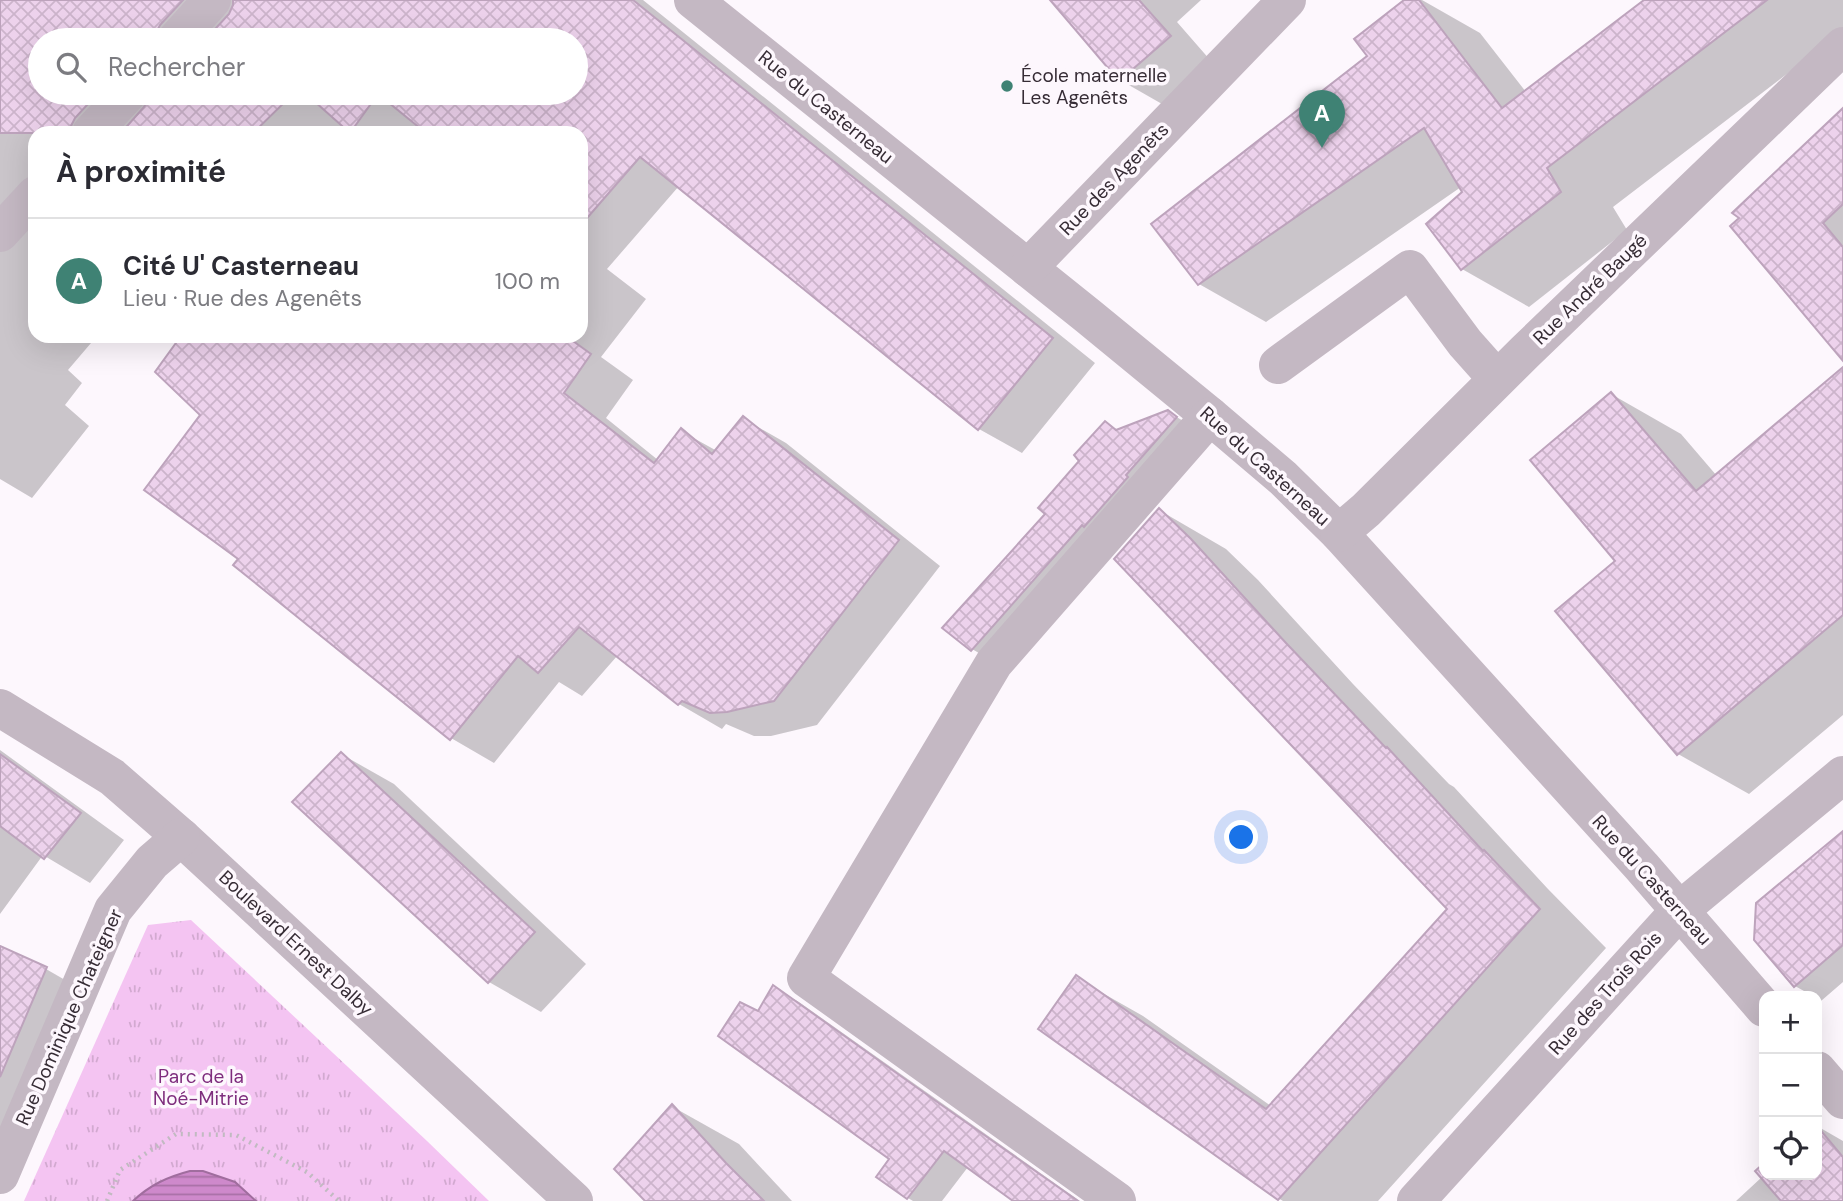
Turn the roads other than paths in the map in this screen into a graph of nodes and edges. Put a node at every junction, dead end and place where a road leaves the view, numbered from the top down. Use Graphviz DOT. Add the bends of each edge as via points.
graph roads {
  1 [pos="212,0"];
  2 [pos="693,0"];
  3 [pos="1287,0"];
  4 [pos="187,28"];
  5 [pos="1843,46"];
  6 [pos="117,105"];
  7 [pos="97,126"];
  8 [pos="28,203"];
  9 [pos="0,233"];
  10 [pos="1028,268"];
  11 [pos="1278,365"];
  12 [pos="1497,379"];
  13 [pos="1210,416"];
  14 [pos="1339,533"];
  15 [pos="0,708"];
  16 [pos="1843,775"];
  17 [pos="181,837"];
  18 [pos="1680,910"];
  19 [pos="1759,1002"];
  20 [pos="1822,1076"];
  21 [pos="1843,1100"];
  22 [pos="0,1175"];
  23 [pos="574,1201"];
  24 [pos="1116,1201"];
  25 [pos="1416,1201"];
  1 -- 4 [label="street"];
  2 -- 10 [label="street, Rue du Casterneau"];
  3 -- 10 [label="street, Rue des Agenêts"];
  5 -- 12 [label="street, Rue André Baugé"];
  6 -- 7 [label="street"];
  8 -- 9 [label="street"];
  10 -- 13 [label="street, Rue du Casterneau"];
  11 -- 12 [label="street" via="1410,269"];
  12 -- 14 [label="street, Rue André Baugé"];
  13 -- 14 [label="street, Rue du Casterneau"];
  13 -- 24 [label="street" via="994,663 806,978"];
  14 -- 18 [label="street, Rue du Casterneau"];
  15 -- 17 [label="street, Boulevard Ernest Dalby" via="112,777"];
  16 -- 18 [label="street, Rue des Trois Rois"];
  17 -- 22 [label="street, Rue Dominique Chateigner" via="152,862 113,910"];
  17 -- 23 [label="street, Boulevard Ernest Dalby"];
  18 -- 19 [label="street, Rue du Casterneau"];
  18 -- 25 [label="street, Rue des Trois Rois"];
  20 -- 21 [label="street"];
}
